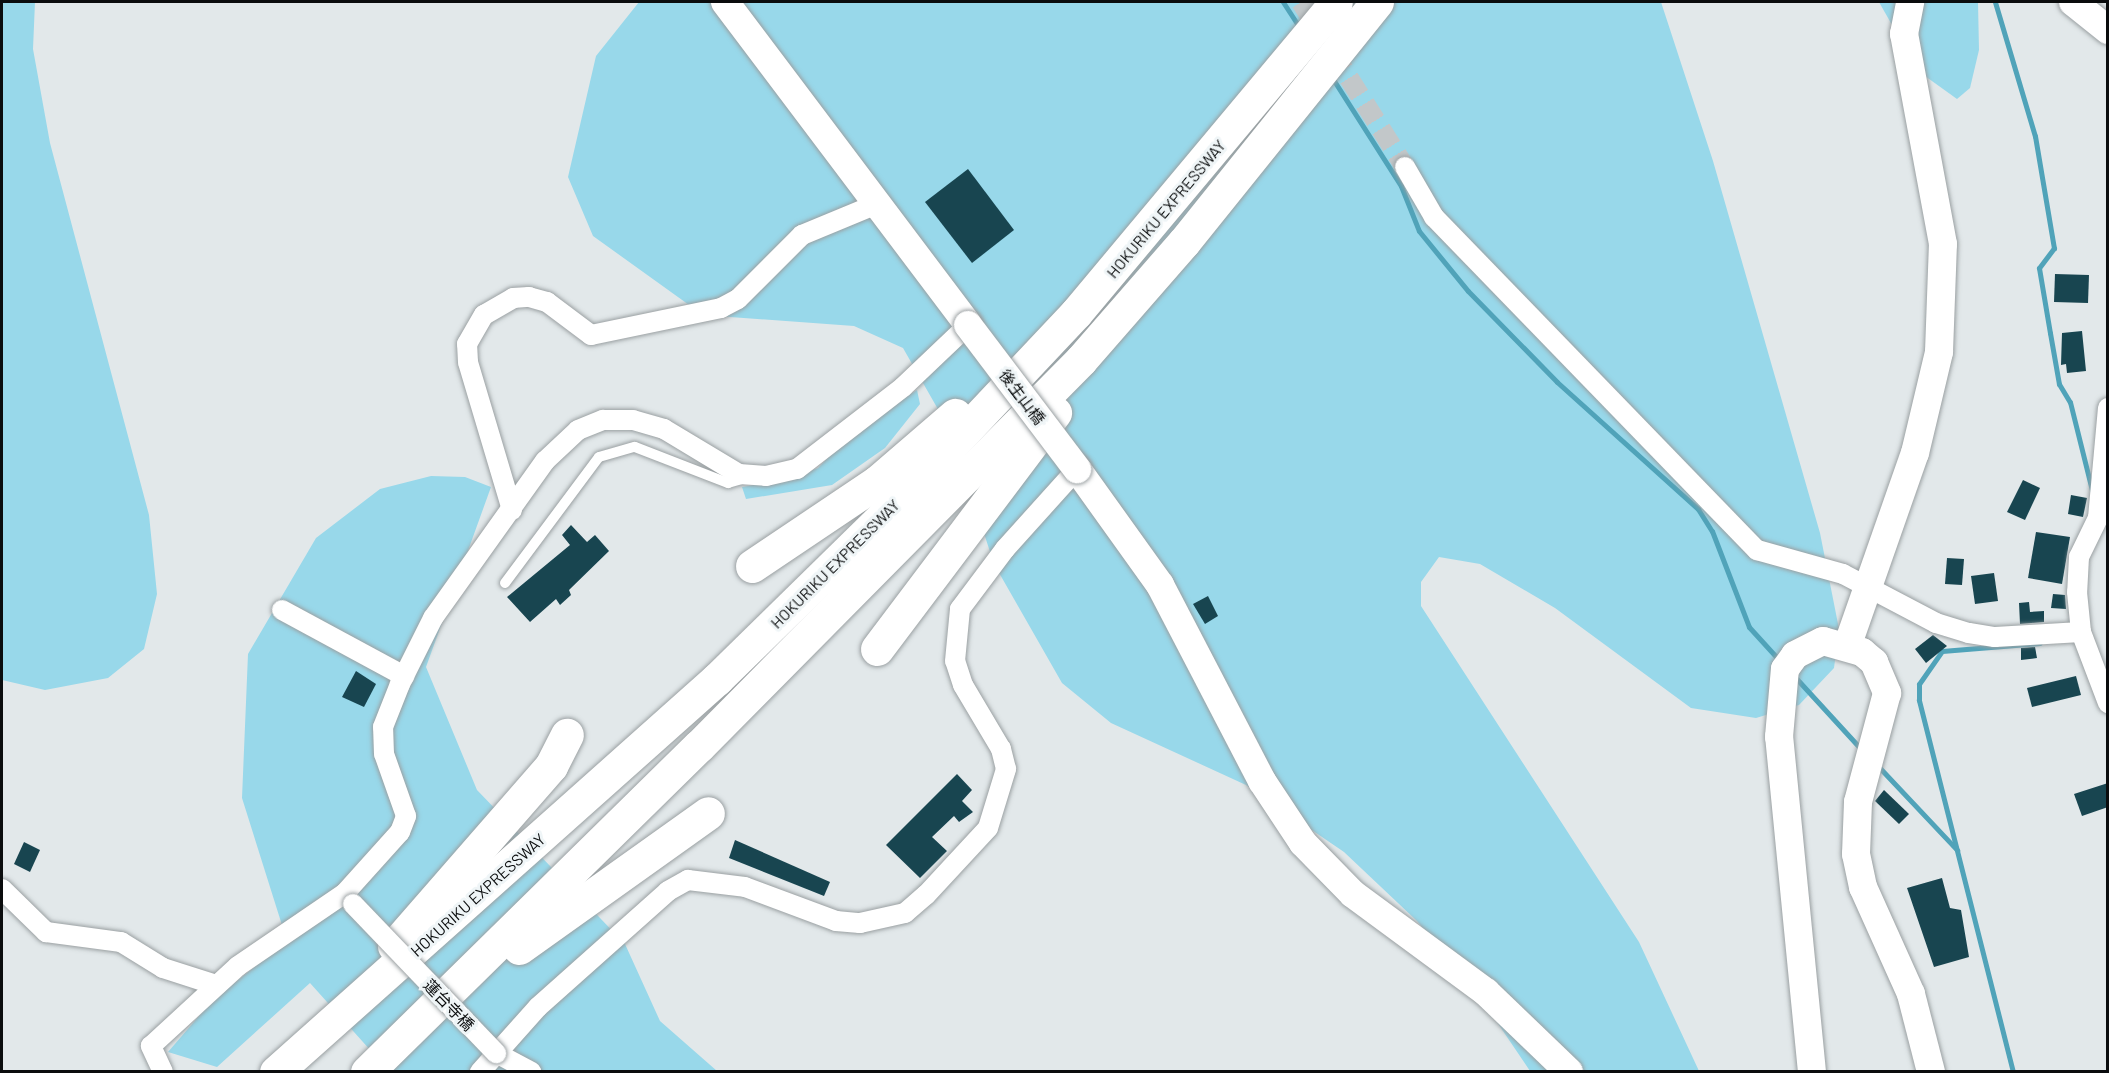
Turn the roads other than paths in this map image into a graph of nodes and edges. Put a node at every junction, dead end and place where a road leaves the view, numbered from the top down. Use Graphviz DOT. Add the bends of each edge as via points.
graph roads {
  1 [pos="725,2"];
  2 [pos="1336,2"];
  3 [pos="1377,2"];
  4 [pos="1910,2"];
  5 [pos="2073,2"];
  6 [pos="2108,30"];
  7 [pos="1249,110"];
  8 [pos="1405,167"];
  9 [pos="877,204"];
  10 [pos="1184,242"];
  11 [pos="968,325"];
  12 [pos="2108,408"];
  13 [pos="1077,470"];
  14 [pos="755,476"];
  15 [pos="512,510"];
  16 [pos="2103,519"];
  17 [pos="752,566"];
  18 [pos="505,583"];
  19 [pos="1868,588"];
  20 [pos="282,610"];
  21 [pos="2081,632"];
  22 [pos="1848,645"];
  23 [pos="877,649"];
  24 [pos="404,676"];
  25 [pos="2108,703"];
  26 [pos="567,735"];
  27 [pos="708,813"];
  28 [pos="2,889"];
  29 [pos="349,898"];
  30 [pos="216,985"];
  31 [pos="496,1053"];
  32 [pos="158,1065"];
  33 [pos="270,1071"];
  34 [pos="276,1071"];
  35 [pos="367,1071"];
  36 [pos="381,1071"];
  37 [pos="480,1071"];
  38 [pos="531,1071"];
  39 [pos="1569,1071"];
  40 [pos="1812,1071"];
  41 [pos="1931,1071"];
  1 -- 9 [label="street, 後生山橋"];
  2 -- 7 [label="highway, HOKURIKU EXPRESSWAY"];
  3 -- 10 [label="highway, HOKURIKU EXPRESSWAY"];
  4 -- 19 [label="street" via="1904,34 1937,193 1943,301 1931,399"];
  5 -- 6 [label="street"];
  7 -- 17 [label="highway" via="1044,329 942,427 867,489"];
  7 -- 34 [label="highway, HOKURIKU EXPRESSWAY" via="988,411 814,586 625,763"];
  8 -- 19 [label="street" via="1434,217 1757,550 1843,574"];
  9 -- 11 [label="street, 後生山橋"];
  9 -- 15 [label="street" via="802,235 738,299 721,308 591,335 547,302 529,297 513,298 484,315 467,344 468,362"];
  10 -- 23 [label="highway"];
  10 -- 35 [label="highway, HOKURIKU EXPRESSWAY" via="980,466"];
  11 -- 13 [label="street, 後生山橋, bridge"];
  11 -- 14 [label="street" via="815,458 797,469"];
  12 -- 16 [label="street"];
  13 -- 31 [label="street" via="1005,549 960,609 956,662 963,686 1001,749 1006,770 988,828 926,895 905,913 860,923 836,921 745,887 688,880 668,891 547,999"];
  13 -- 39 [label="street, 後生山橋" via="1160,585 1262,781 1303,843 1353,894 1486,992"];
  14 -- 15 [label="street" via="739,474 664,429 603,420 579,430 545,461"];
  14 -- 18 [label="lane" via="728,483 635,447 599,457"];
  15 -- 24 [label="street" via="433,618"];
  16 -- 21 [label="street" via="2079,556"];
  19 -- 21 [label="street" via="1936,623 1969,633 1995,638"];
  19 -- 22 [label="street"];
  20 -- 24 [label="street"];
  21 -- 25 [label="street"];
  22 -- 40 [label="street" via="1823,641 1807,646 1785,669 1781,684 1779,772"];
  22 -- 41 [label="street" via="1874,662 1887,693 1858,802 1858,869 1911,994"];
  24 -- 29 [label="street" via="383,727 384,754 406,816 388,850"];
  26 -- 33 [label="highway" via="550,766 418,919"];
  27 -- 36 [label="highway" via="544,928"];
  28 -- 30 [label="street" via="46,932 121,942 163,968"];
  29 -- 30 [label="street"];
  29 -- 31 [label="street, 蓮台寺橋, bridge"];
  30 -- 32 [label="street" via="151,1046"];
  31 -- 37 [label="street"];
  31 -- 38 [label="street, 蓮台寺橋"];
}
